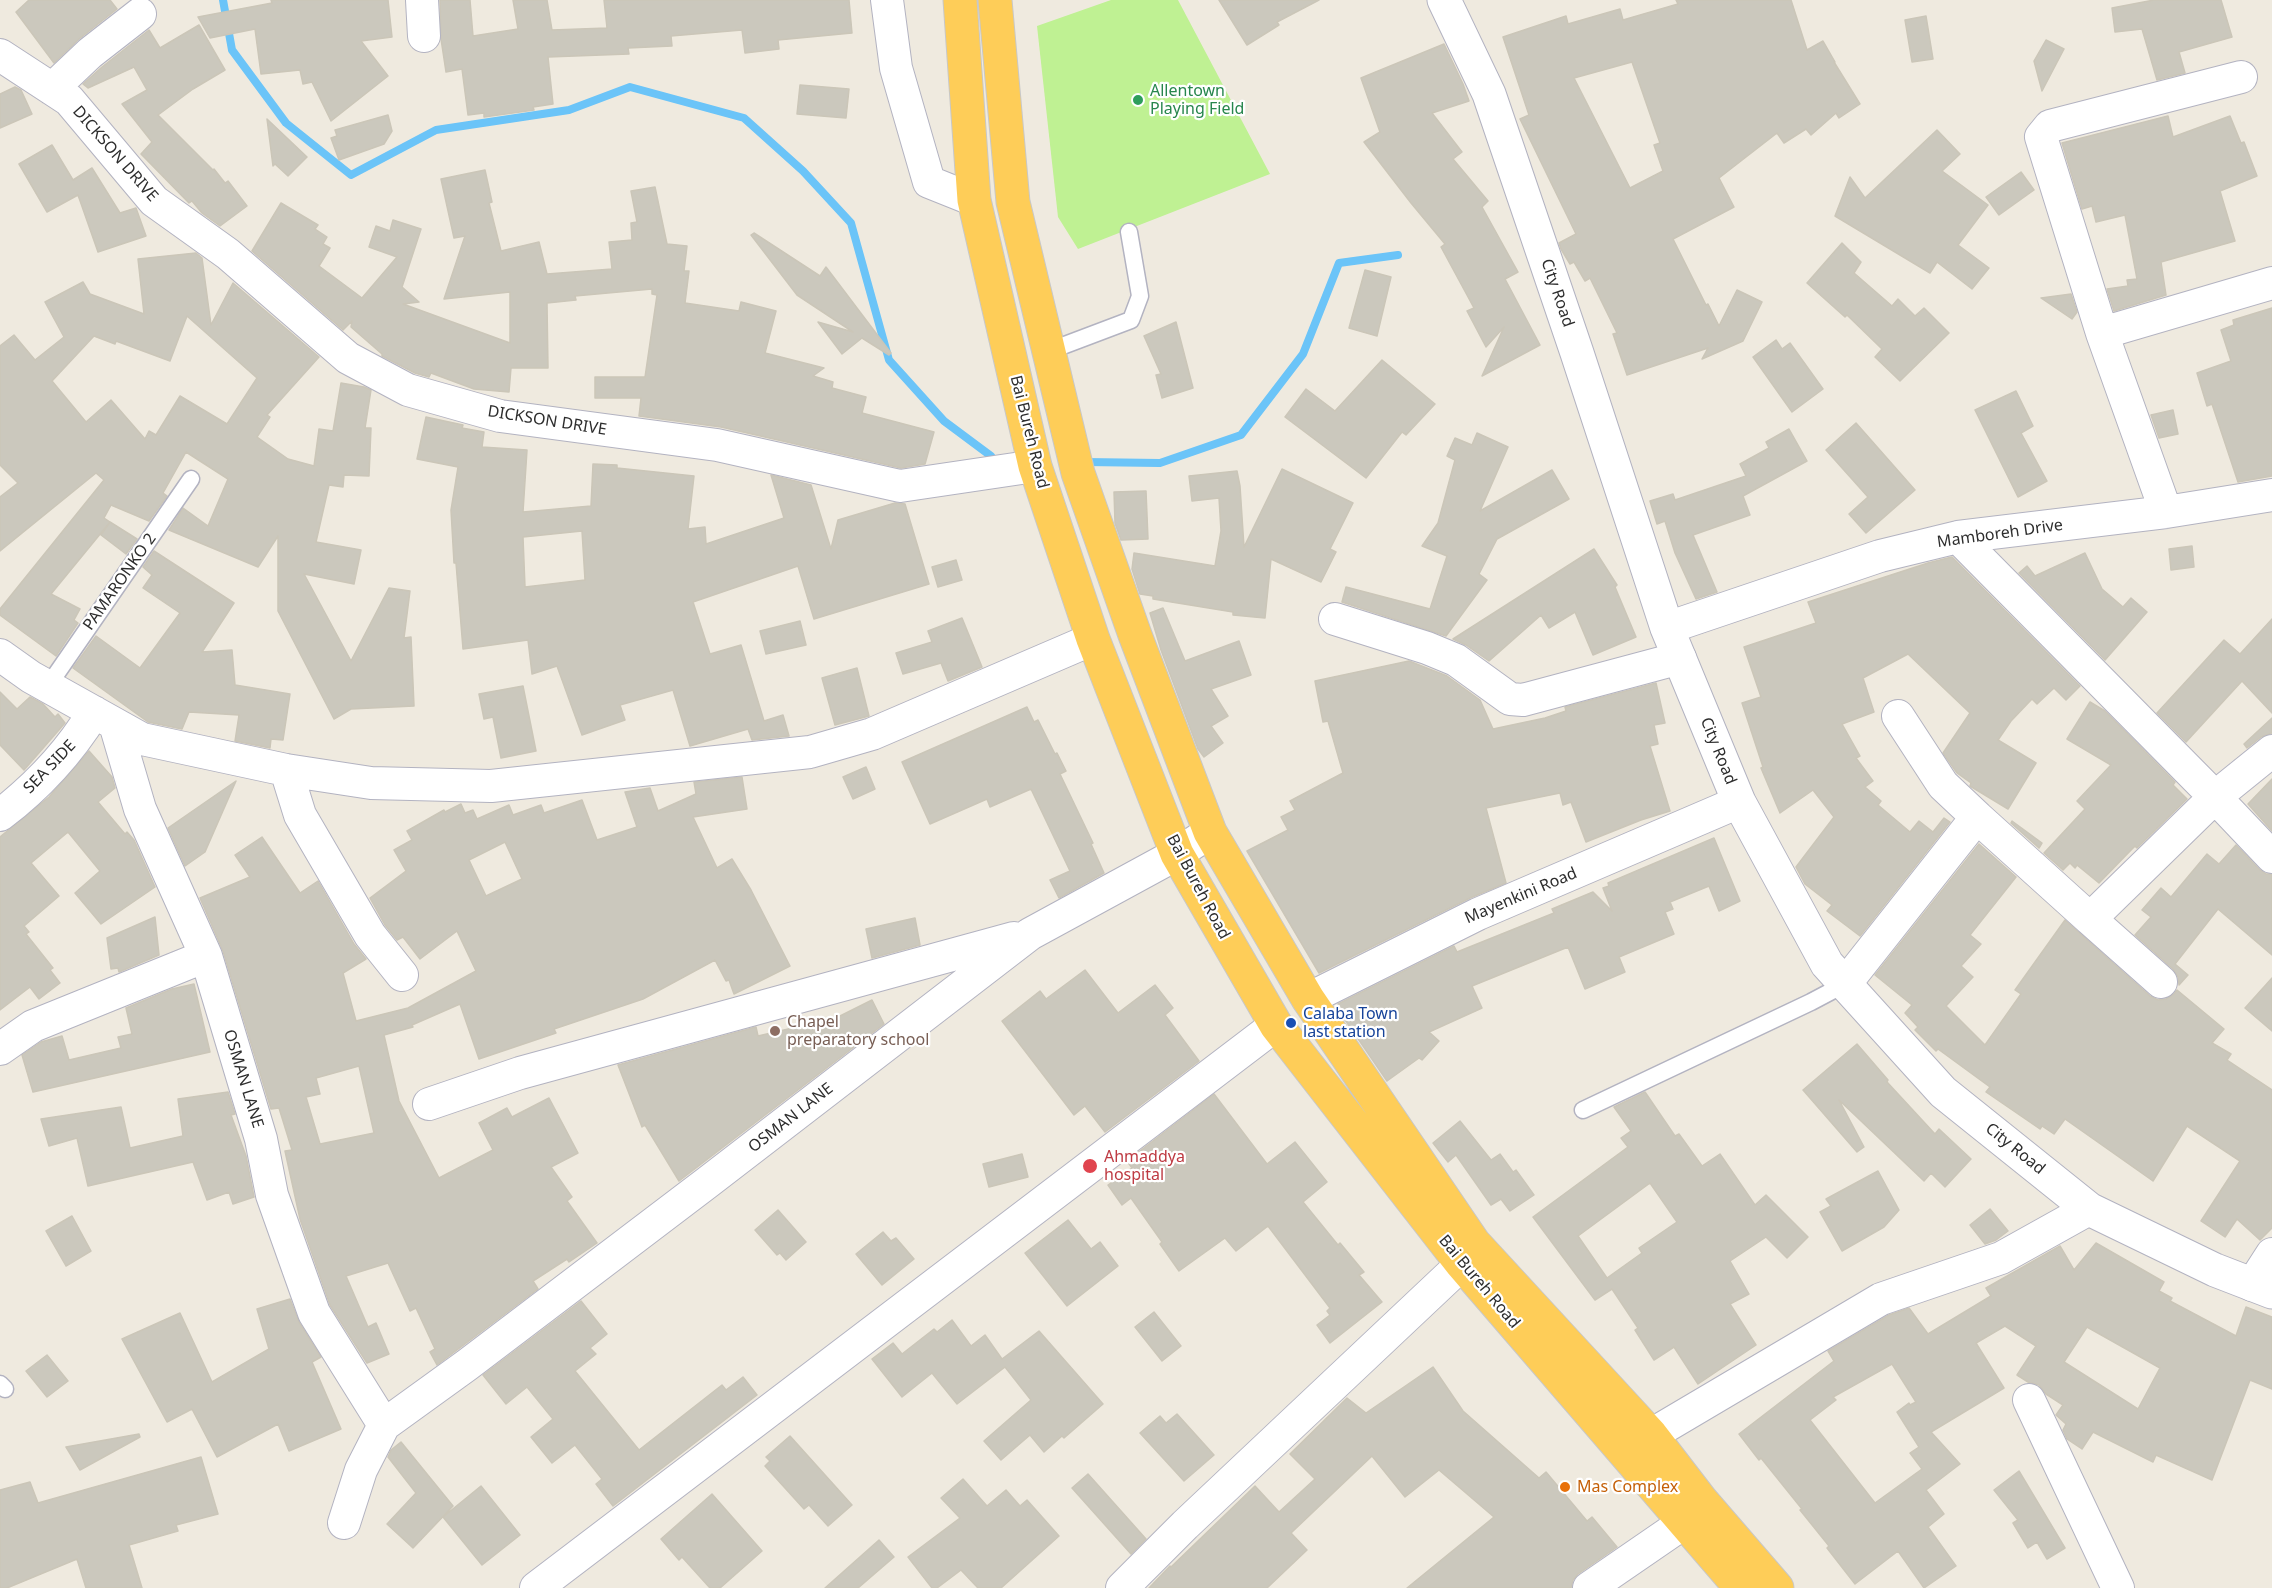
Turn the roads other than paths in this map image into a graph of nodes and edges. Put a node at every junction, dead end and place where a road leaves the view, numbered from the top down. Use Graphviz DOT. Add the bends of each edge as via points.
graph roads {
  1 [pos="422,0"];
  2 [pos="887,0"];
  3 [pos="960,0"];
  4 [pos="995,0"];
  5 [pos="1453,3"];
  6 [pos="140,14"];
  7 [pos="424,36"];
  8 [pos="0,55"];
  9 [pos="2241,77"];
  10 [pos="52,89"];
  11 [pos="974,200"];
  12 [pos="1129,232"];
  13 [pos="2272,283"];
  14 [pos="2102,333"];
  15 [pos="1049,351"];
  16 [pos="1035,466"];
  17 [pos="191,478"];
  18 [pos="2272,495"];
  19 [pos="2166,512"];
  20 [pos="1958,537"];
  21 [pos="1335,619"];
  22 [pos="1667,628"];
  23 [pos="1094,639"];
  24 [pos="0,655"];
  25 [pos="1680,658"];
  26 [pos="48,686"];
  27 [pos="1898,716"];
  28 [pos="105,718"];
  29 [pos="2272,751"];
  30 [pos="286,770"];
  31 [pos="2215,797"];
  32 [pos="1739,802"];
  33 [pos="0,815"];
  34 [pos="1977,817"];
  35 [pos="1210,832"];
  36 [pos="1177,854"];
  37 [pos="2272,857"];
  38 [pos="2090,919"];
  39 [pos="1030,934"];
  40 [pos="206,956"];
  41 [pos="402,975"];
  42 [pos="2161,982"];
  43 [pos="1845,984"];
  44 [pos="1308,999"];
  45 [pos="1276,1025"];
  46 [pos="0,1049"];
  47 [pos="429,1104"];
  48 [pos="1583,1110"];
  49 [pos="2089,1209"];
  50 [pos="2272,1254"];
  51 [pos="1462,1263"];
  52 [pos="2262,1289"];
  53 [pos="2029,1400"];
  54 [pos="384,1425"];
  55 [pos="1651,1435"];
  56 [pos="1685,1522"];
  57 [pos="344,1524"];
  58 [pos="536,1588"];
  59 [pos="1122,1588"];
  60 [pos="1589,1588"];
  61 [pos="1741,1588"];
  62 [pos="1777,1588"];
  63 [pos="2118,1588"];
  1 -- 7 [label="street"];
  2 -- 11 [label="street" via="896,68 929,182"];
  3 -- 11 [label="highway, Bai Bureh Road"];
  4 -- 15 [label="highway, Bai Bureh Road" via="1013,202"];
  5 -- 22 [label="main road, City Road" via="1489,94"];
  6 -- 10 [label="street"];
  8 -- 10 [label="street, DICKSON DRIVE"];
  9 -- 14 [label="street" via="2050,126 2041,137"];
  10 -- 16 [label="street, DICKSON DRIVE" via="69,100 154,201 228,254 348,358 408,390 500,416 717,445 900,486"];
  11 -- 16 [label="highway, Bai Bureh Road"];
  12 -- 15 [label="lane" via="1140,296 1131,320"];
  13 -- 14 [label="street"];
  14 -- 19 [label="street"];
  15 -- 35 [label="highway, Bai Bureh Road" via="1078,473"];
  16 -- 23 [label="highway, Bai Bureh Road"];
  17 -- 26 [label="lane, PAMARONKO 2"];
  18 -- 19 [label="street, Mamboreh Drive"];
  19 -- 20 [label="street, Mamboreh Drive"];
  20 -- 22 [label="street, Mamboreh Drive" via="1880,556"];
  20 -- 31 [label="street"];
  21 -- 25 [label="street" via="1456,660 1510,699 1523,700"];
  22 -- 25 [label="main road, City Road"];
  23 -- 30 [label="street" via="872,734 810,752 491,786 371,783"];
  23 -- 36 [label="highway, Bai Bureh Road"];
  24 -- 26 [label="street"];
  25 -- 32 [label="main road, City Road"];
  26 -- 28 [label="street"];
  27 -- 34 [label="street" via="1943,785"];
  28 -- 30 [label="street" via="142,739"];
  28 -- 33 [label="street, SEA SIDE"];
  28 -- 40 [label="street, OSMAN LANE"];
  29 -- 31 [label="street"];
  30 -- 41 [label="street" via="300,815 370,935"];
  31 -- 37 [label="street"];
  31 -- 38 [label="street"];
  32 -- 43 [label="main road, City Road" via="1827,964"];
  32 -- 44 [label="street, Mayenkini Road" via="1478,914"];
  34 -- 38 [label="street"];
  34 -- 43 [label="street"];
  35 -- 36 [label="street, OSMAN LANE"];
  35 -- 44 [label="highway, Bai Bureh Road"];
  36 -- 39 [label="street, OSMAN LANE"];
  36 -- 45 [label="highway, Bai Bureh Road"];
  38 -- 42 [label="street"];
  39 -- 47 [label="street" via="520,1073"];
  39 -- 54 [label="street, OSMAN LANE"];
  40 -- 46 [label="street" via="33,1026"];
  40 -- 54 [label="street, OSMAN LANE" via="261,1139 272,1195 314,1313"];
  43 -- 48 [label="lane"];
  43 -- 49 [label="main road, City Road" via="1942,1092"];
  44 -- 55 [label="highway, Bai Bureh Road" via="1474,1242"];
  45 -- 51 [label="highway, Bai Bureh Road"];
  45 -- 58 [label="street"];
  49 -- 52 [label="main road, City Road"];
  49 -- 55 [label="street" via="2001,1258 1881,1299"];
  50 -- 52 [label="street"];
  51 -- 56 [label="highway, Bai Bureh Road"];
  51 -- 59 [label="street"];
  53 -- 63 [label="street"];
  54 -- 57 [label="street, OSMAN LANE" via="361,1470"];
  55 -- 62 [label="highway, Bai Bureh Road"];
  56 -- 60 [label="street"];
  56 -- 61 [label="highway, Bai Bureh Road"];
}
